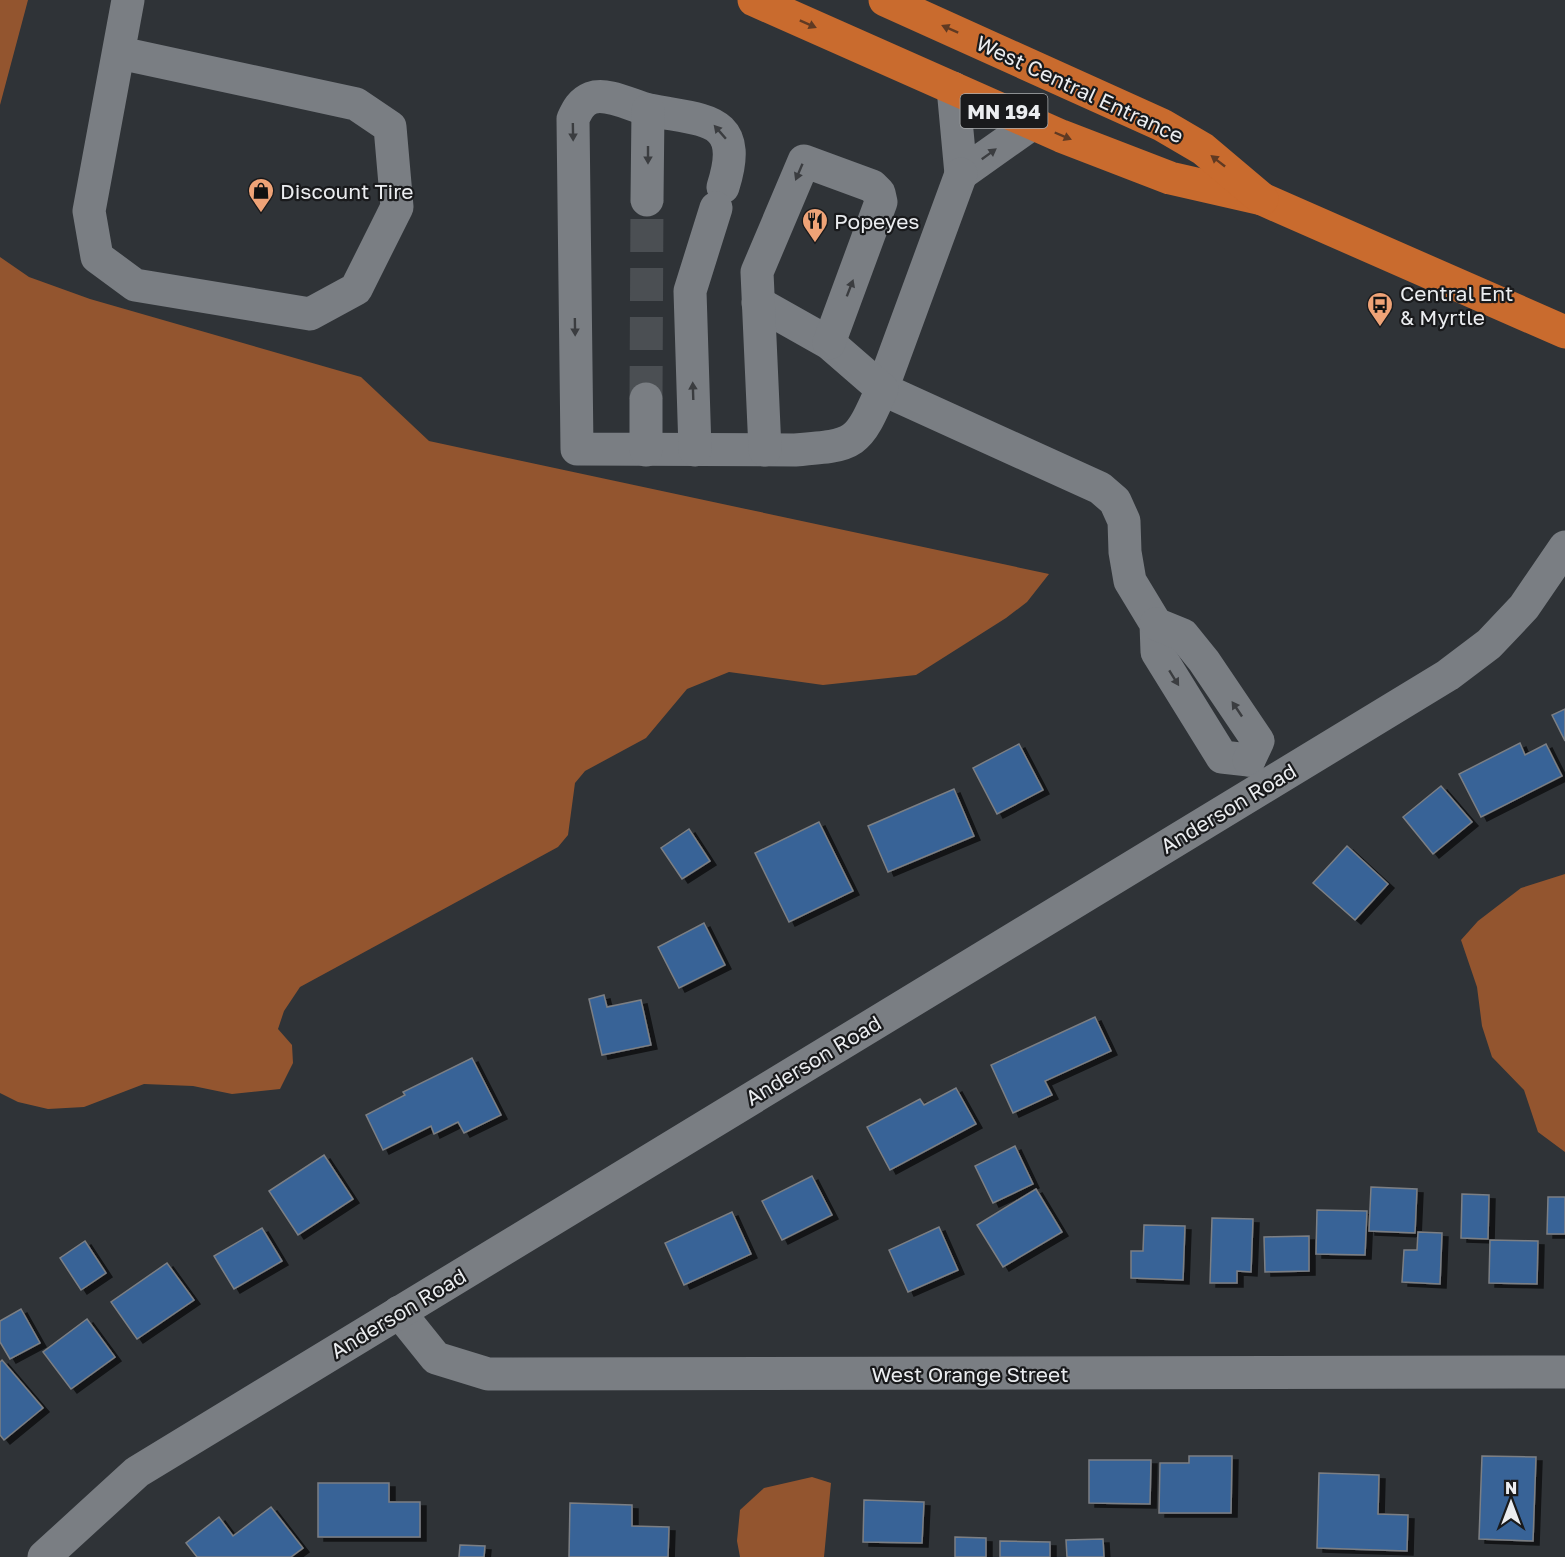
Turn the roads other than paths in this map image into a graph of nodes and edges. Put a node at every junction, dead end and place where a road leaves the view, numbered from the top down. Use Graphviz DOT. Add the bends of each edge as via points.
graph roads {
  1 [pos="128,0"];
  2 [pos="754,0"];
  3 [pos="885,0"];
  4 [pos="907,8"];
  5 [pos="120,53"];
  6 [pos="953,88"];
  7 [pos="648,110"];
  8 [pos="1033,123"];
  9 [pos="961,174"];
  10 [pos="1262,199"];
  11 [pos="647,200"];
  12 [pos="758,303"];
  13 [pos="1565,332"];
  14 [pos="829,343"];
  15 [pos="882,389"];
  16 [pos="646,399"];
  17 [pos="646,450"];
  18 [pos="695,450"];
  19 [pos="765,450"];
  20 [pos="1565,547"];
  21 [pos="1554,586"];
  22 [pos="1257,773"];
  23 [pos="399,1312"];
  24 [pos="1565,1372"];
  25 [pos="44,1557"];
  1 -- 5 [label="street"];
  2 -- 6 [label="highway, West Central Entrance / MN 194, one-way"];
  3 -- 4 [label="highway, West Central Entrance / MN 194"];
  10 -- 4 [label="highway, West Central Entrance / MN 194, one-way" via="1228,168 1179,133"];
  5 -- 5 [label="street" via="89,211 97,257 135,285 310,314 356,289 396,207 390,127 356,104"];
  6 -- 8 [label="highway, West Central Entrance / MN 194"];
  6 -- 9 [label="street"];
  7 -- 11 [label="street, one-way"];
  7 -- 17 [label="street, one-way" via="608,98 591,98 579,106 573,119 577,449"];
  18 -- 7 [label="street, one-way" via="690,291 730,165 727,139 720,128 706,120"];
  9 -- 8 [label="street, one-way"];
  8 -- 10 [label="highway, West Central Entrance / MN 194, one-way" via="1170,178"];
  9 -- 15 [label="street"];
  10 -- 13 [label="highway, West Central Entrance / MN 194"];
  12 -- 14 [label="street"];
  14 -- 12 [label="street, one-way" via="879,212 879,193 872,186 804,161 757,272"];
  12 -- 19 [label="street"];
  14 -- 15 [label="street"];
  15 -- 19 [label="street" via="864,429 851,441 824,448"];
  15 -- 22 [label="street" via="1100,488 1115,501 1124,520 1130,581 1156,624 1183,635 1204,661 1258,741"];
  16 -- 17 [label="street"];
  17 -- 18 [label="street"];
  18 -- 19 [label="street"];
  20 -- 21 [label="street, Anderson Road"];
  21 -- 22 [label="street, Anderson Road" via="1524,607 1489,644 1448,675"];
  22 -- 23 [label="street, Anderson Road"];
  23 -- 24 [label="street, West Orange Street" via="436,1358 488,1374"];
  23 -- 25 [label="street, Anderson Road" via="137,1472"];
}
